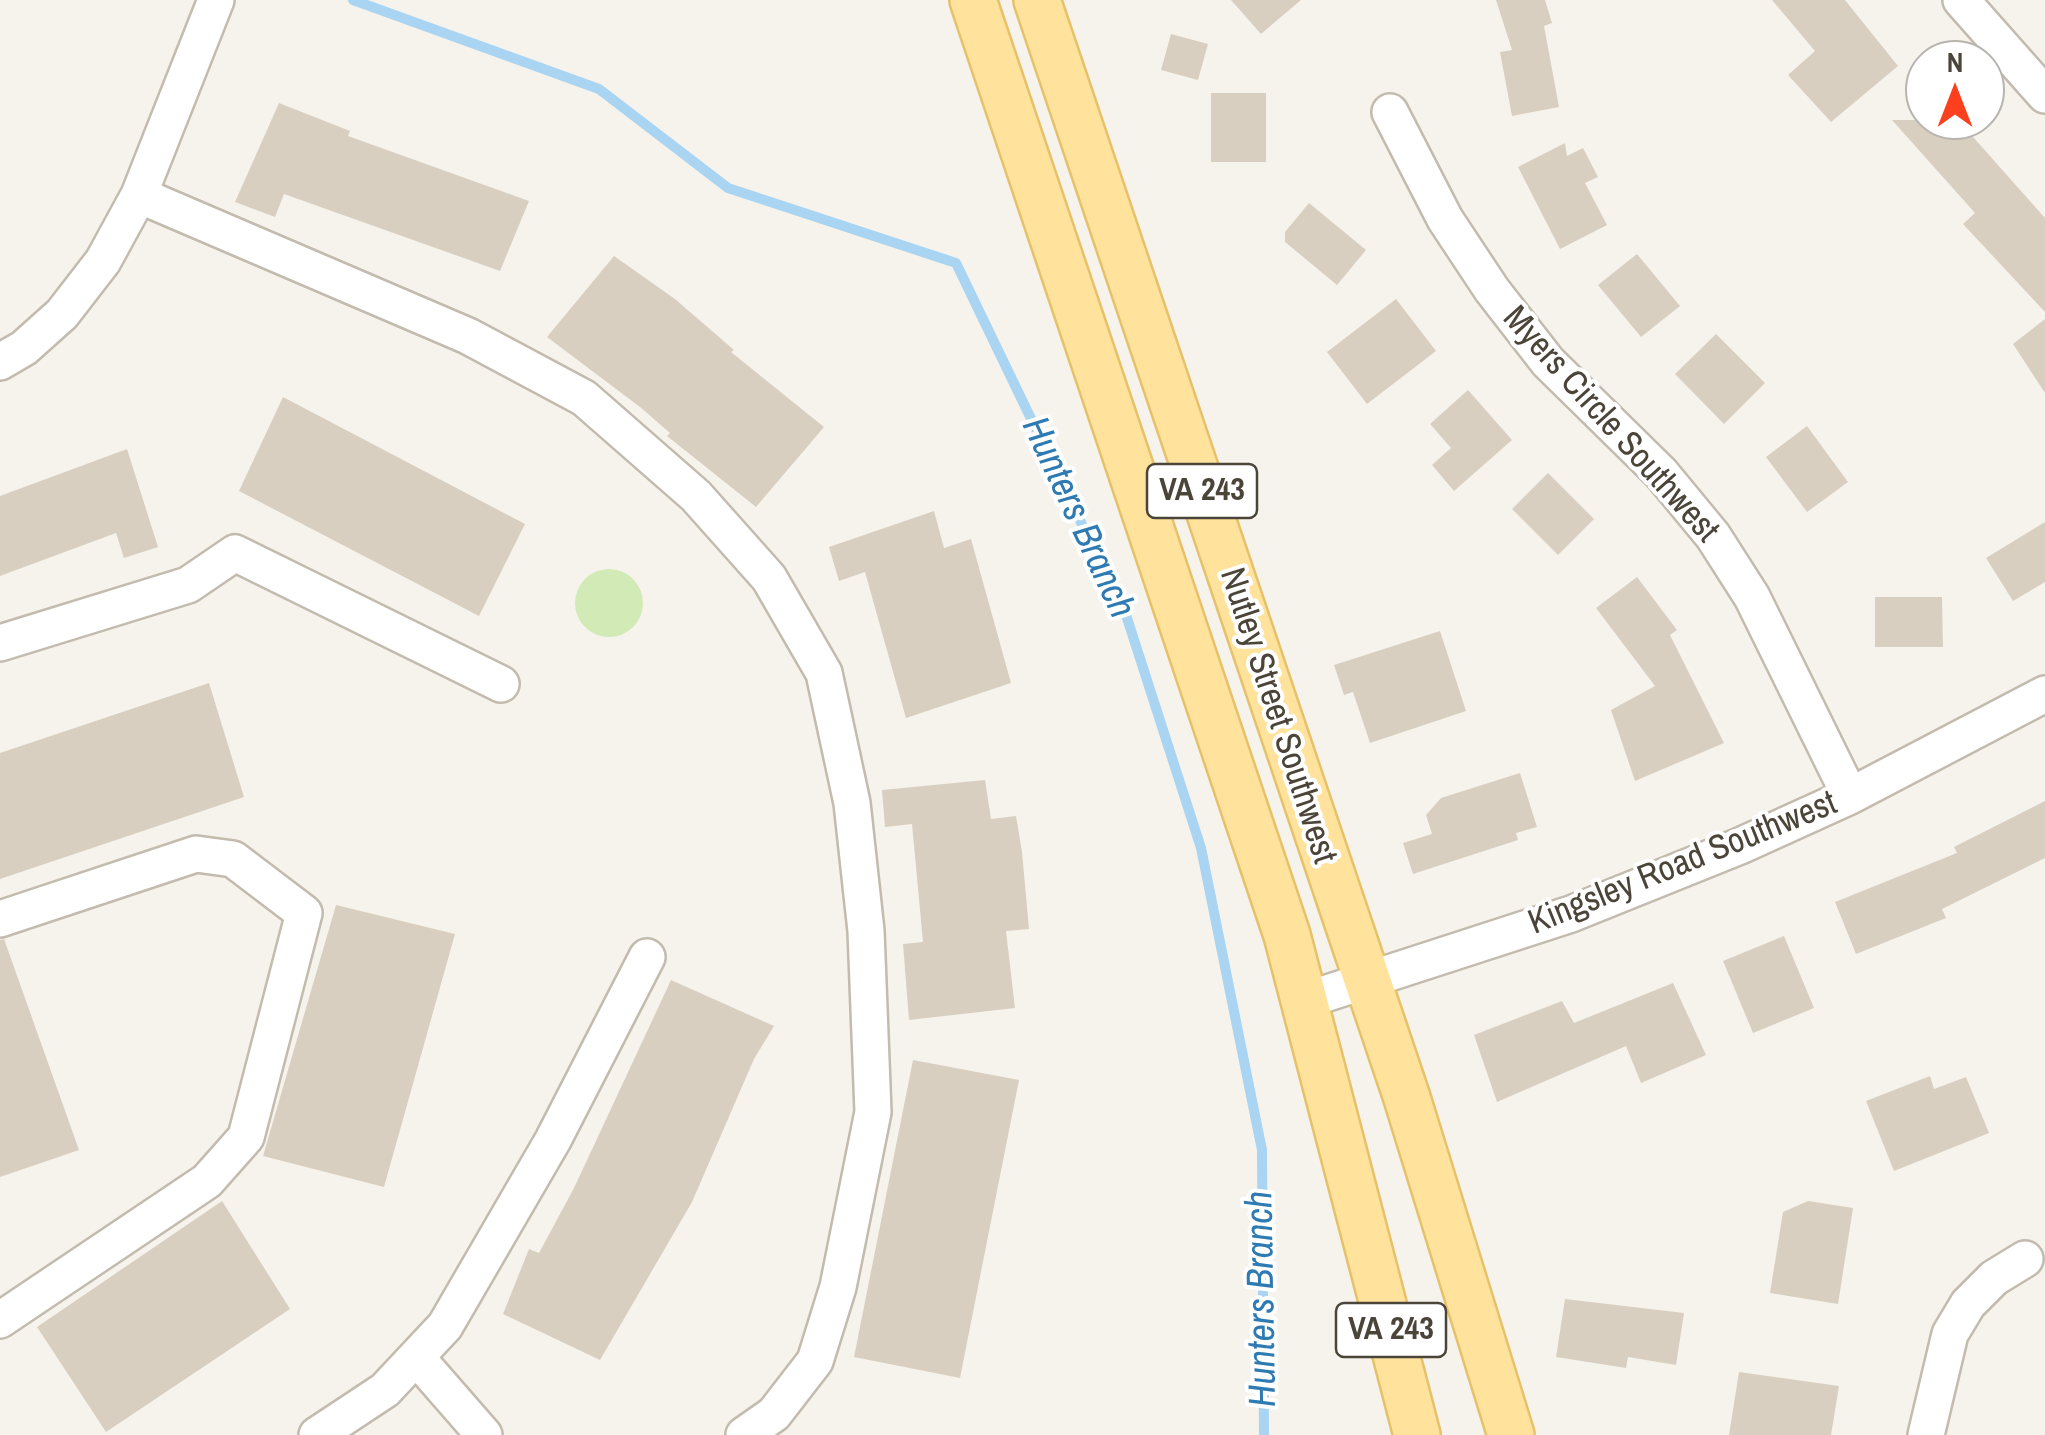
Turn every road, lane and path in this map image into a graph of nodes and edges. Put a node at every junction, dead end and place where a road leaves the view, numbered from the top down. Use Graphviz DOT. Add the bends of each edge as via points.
graph roads {
  1 [pos="216,0"];
  2 [pos="973,0"];
  3 [pos="1037,0"];
  4 [pos="1961,0"];
  5 [pos="2045,95"];
  6 [pos="1390,112"];
  7 [pos="139,196"];
  8 [pos="0,362"];
  9 [pos="0,643"];
  10 [pos="501,684"];
  11 [pos="2045,694"];
  12 [pos="1850,796"];
  13 [pos="0,920"];
  14 [pos="647,957"];
  15 [pos="1367,983"];
  16 [pos="1306,1000"];
  17 [pos="2024,1259"];
  18 [pos="0,1320"];
  19 [pos="416,1357"];
  20 [pos="318,1435"];
  21 [pos="484,1435"];
  22 [pos="744,1435"];
  23 [pos="1418,1435"];
  24 [pos="1511,1435"];
  25 [pos="1926,1435"];
  1 -- 7 [label="street"];
  2 -- 16 [label="main road, Nutley Street Southwest / VA 243"];
  3 -- 15 [label="main road, Nutley Street Southwest / VA 243"];
  4 -- 5 [label="street"];
  6 -- 12 [label="street, Myers Circle Southwest" via="1445,219 1492,290 1548,362 1713,536 1752,597"];
  7 -- 8 [label="street" via="88,282 24,348"];
  7 -- 22 [label="street" via="468,336 584,398 696,496 757,564 824,673 852,803 866,932 872,1112 838,1287 815,1361 774,1414"];
  9 -- 10 [label="street" via="188,585 234,553"];
  11 -- 12 [label="street, Kingsley Road Southwest"];
  12 -- 15 [label="street, Kingsley Road Southwest" via="1571,914"];
  13 -- 18 [label="street" via="196,854 233,859 304,913 246,1137 207,1182"];
  14 -- 19 [label="street" via="445,1326"];
  15 -- 16 [label="street, Kingsley Road Southwest"];
  15 -- 24 [label="main road, Nutley Street Southwest / VA 243"];
  16 -- 23 [label="main road, Nutley Street Southwest / VA 243"];
  17 -- 25 [label="street" via="1968,1304 1950,1334"];
  19 -- 20 [label="street" via="385,1390"];
  19 -- 21 [label="street"];
}
